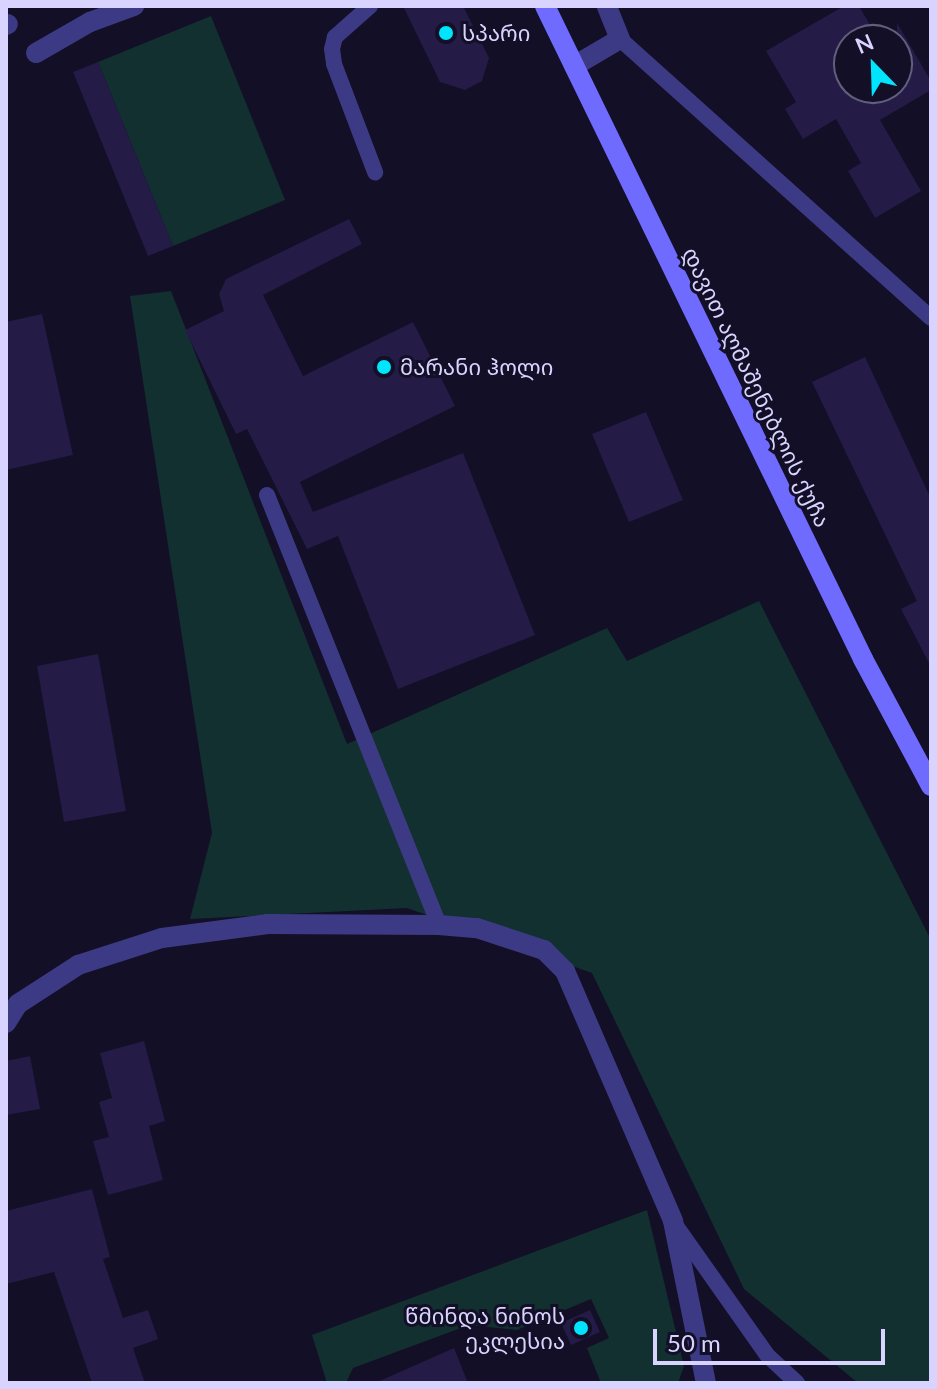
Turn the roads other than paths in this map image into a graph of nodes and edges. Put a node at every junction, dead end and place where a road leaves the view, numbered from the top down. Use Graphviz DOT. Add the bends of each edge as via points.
graph roads {
  1 [pos="134,6"];
  2 [pos="370,6"];
  3 [pos="545,6"];
  4 [pos="607,6"];
  5 [pos="620,39"];
  6 [pos="36,53"];
  7 [pos="574,66"];
  8 [pos="375,172"];
  9 [pos="931,318"];
  10 [pos="267,495"];
  11 [pos="931,786"];
  12 [pos="439,925"];
  13 [pos="6,1023"];
  14 [pos="673,1221"];
  15 [pos="706,1383"];
  16 [pos="797,1383"];
  1 -- 6 [label="street" via="90,22"];
  2 -- 8 [label="lane" via="335,37 332,49"];
  3 -- 7 [label="main road, დავით აღმაშენებლის ქუჩა"];
  4 -- 5 [label="street"];
  5 -- 7 [label="street"];
  5 -- 9 [label="lane"];
  7 -- 11 [label="main road, დავით აღმაშენებლის ქუჩა" via="863,659"];
  10 -- 12 [label="lane"];
  12 -- 13 [label="street" via="268,924 162,938 78,965 18,1004"];
  12 -- 14 [label="street" via="513,938 544,950 565,971"];
  14 -- 15 [label="street"];
  14 -- 16 [label="lane" via="767,1355"];
}
